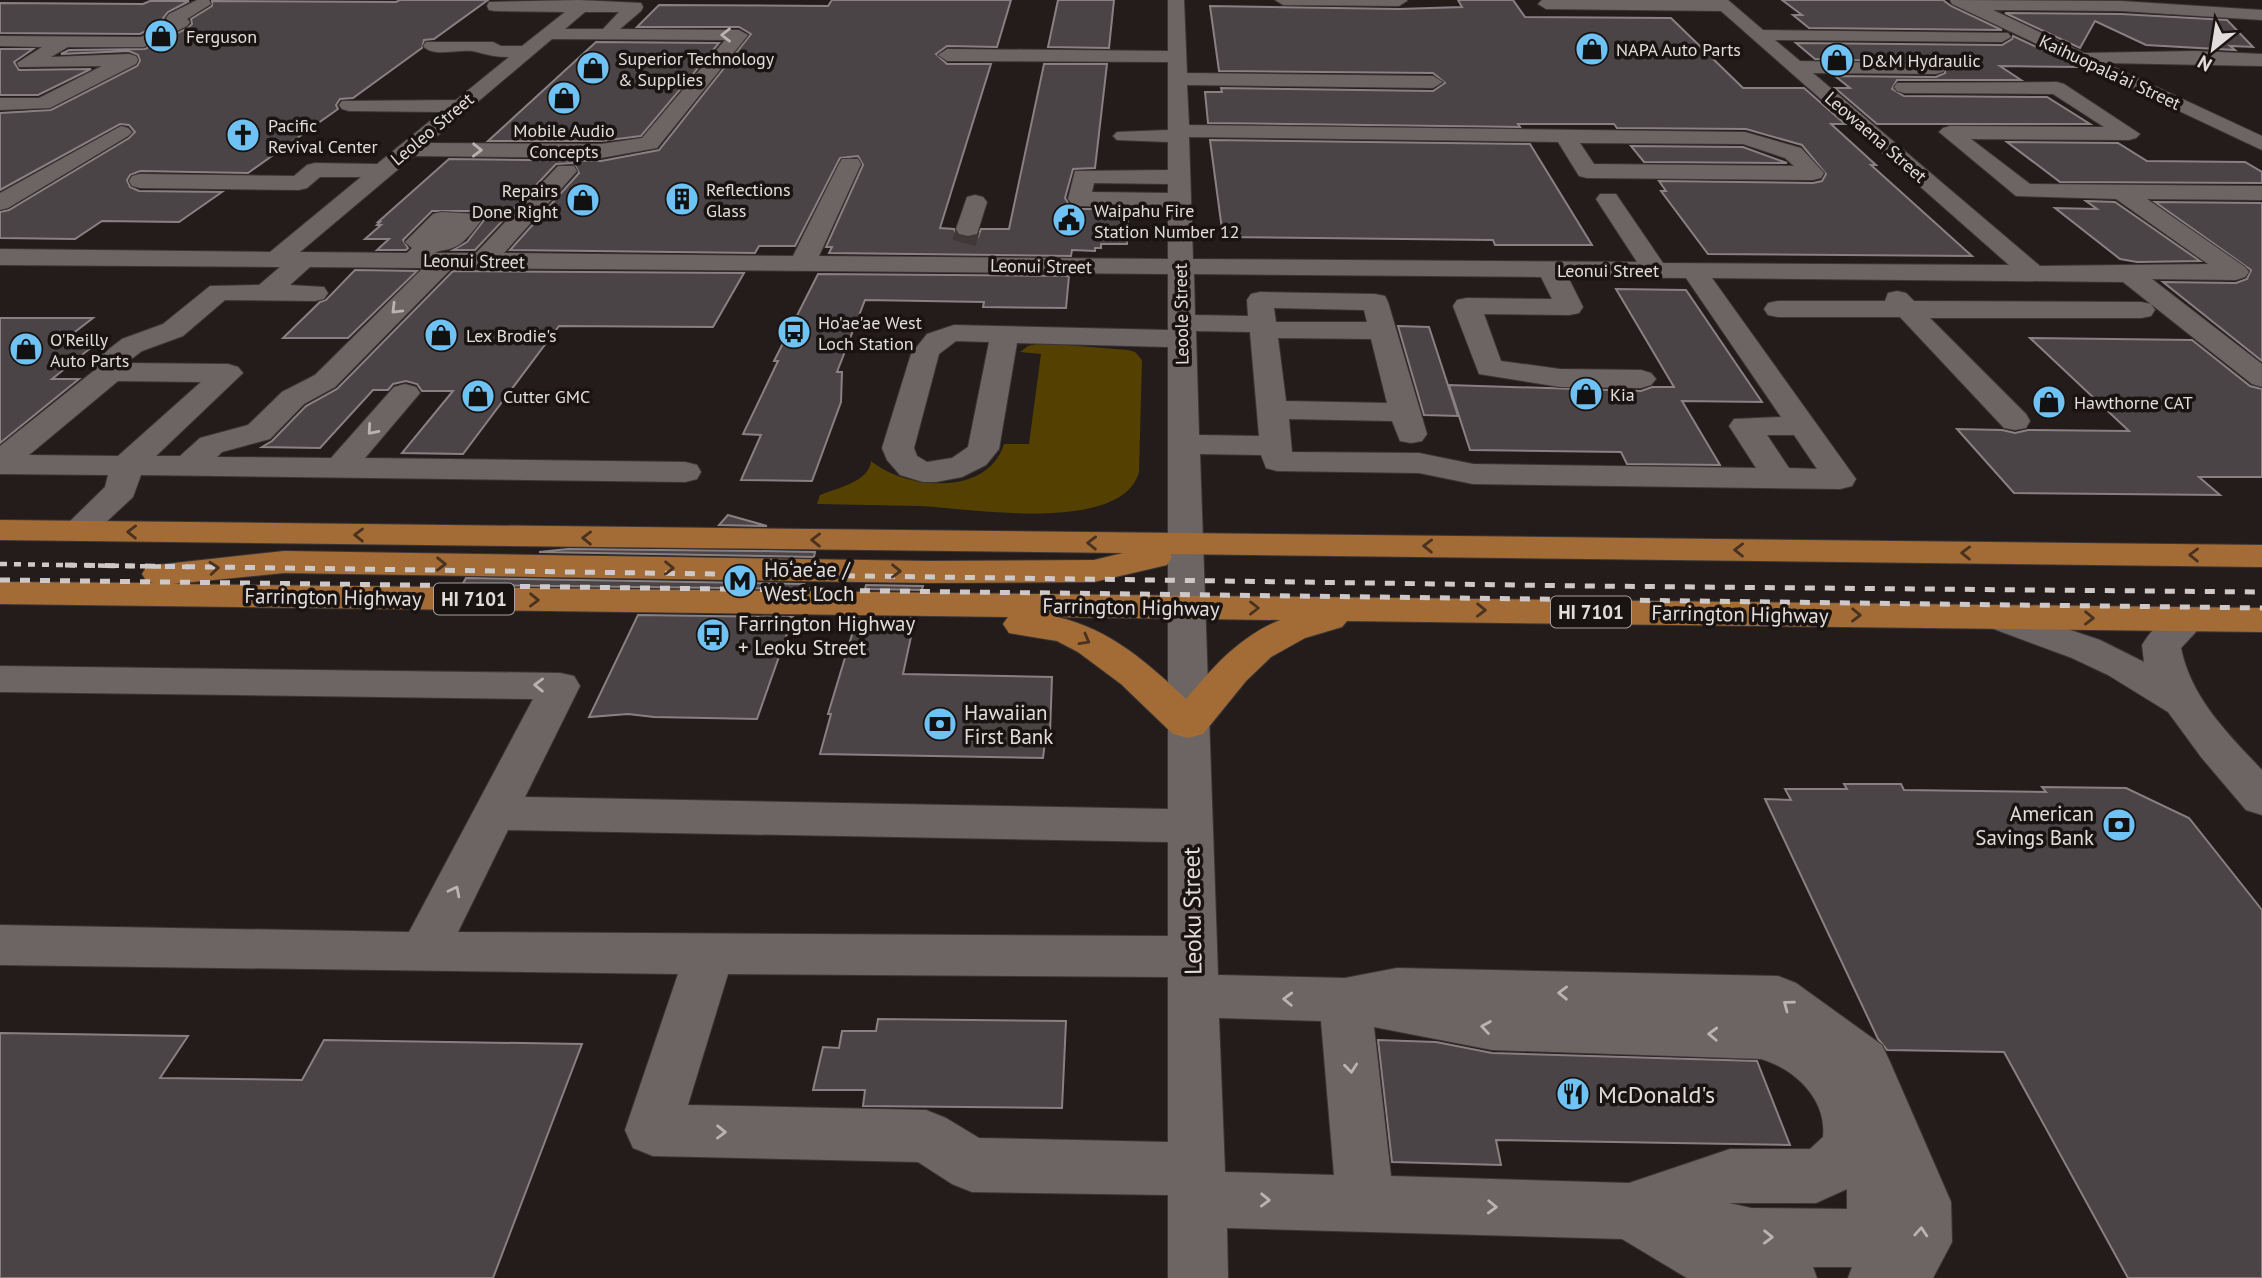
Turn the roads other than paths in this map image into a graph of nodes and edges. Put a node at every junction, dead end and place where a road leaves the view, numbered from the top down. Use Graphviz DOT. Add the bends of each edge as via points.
graph roads {
  1 [pos="1176,0"];
  2 [pos="1283,0"];
  3 [pos="1399,1"];
  4 [pos="585,3"];
  5 [pos="1722,3"];
  6 [pos="1963,3"];
  7 [pos="203,4"];
  8 [pos="1546,4"];
  9 [pos="2262,15"];
  10 [pos="611,29"];
  11 [pos="552,31"];
  12 [pos="1759,35"];
  13 [pos="2002,37"];
  14 [pos="0,41"];
  15 [pos="64,42"];
  16 [pos="947,55"];
  17 [pos="519,58"];
  18 [pos="2262,60"];
  19 [pos="69,63"];
  20 [pos="2070,65"];
  21 [pos="1795,67"];
  22 [pos="1177,68"];
  23 [pos="1952,68"];
  24 [pos="1425,76"];
  25 [pos="1904,86"];
  26 [pos="0,98"];
  27 [pos="0,104"];
  28 [pos="349,105"];
  29 [pos="460,106"];
  30 [pos="2262,120"];
  31 [pos="2214,121"];
  32 [pos="121,132"];
  33 [pos="1178,134"];
  34 [pos="1124,136"];
  35 [pos="1564,136"];
  36 [pos="2262,144"];
  37 [pos="409,149"];
  38 [pos="1899,157"];
  39 [pos="1983,158"];
  40 [pos="850,163"];
  41 [pos="382,171"];
  42 [pos="566,171"];
  43 [pos="1179,177"];
  44 [pos="140,181"];
  45 [pos="2122,192"];
  46 [pos="2262,193"];
  47 [pos="1608,199"];
  48 [pos="1179,200"];
  49 [pos="975,202"];
  50 [pos="0,203"];
  51 [pos="963,246"];
  52 [pos="430,254"];
  53 [pos="0,257"];
  54 [pos="36,257"];
  55 [pos="268,259"];
  56 [pos="304,259"];
  57 [pos="483,261"];
  58 [pos="802,264"];
  59 [pos="1180,268"];
  60 [pos="1551,270"];
  61 [pos="1656,271"];
  62 [pos="1694,271"];
  63 [pos="1871,272"];
  64 [pos="2033,273"];
  65 [pos="2129,274"];
  66 [pos="0,280"];
  67 [pos="219,292"];
  68 [pos="266,293"];
  69 [pos="314,293"];
  70 [pos="1778,309"];
  71 [pos="1908,309"];
  72 [pos="2141,310"];
  73 [pos="1262,327"];
  74 [pos="1182,331"];
  75 [pos="1005,334"];
  76 [pos="111,372"];
  77 [pos="2262,378"];
  78 [pos="1641,379"];
  79 [pos="405,393"];
  80 [pos="1272,410"];
  81 [pos="1405,412"];
  82 [pos="2015,421"];
  83 [pos="1802,426"];
  84 [pos="1183,444"];
  85 [pos="1276,446"];
  86 [pos="0,463"];
  87 [pos="1419,463"];
  88 [pos="127,465"];
  89 [pos="189,466"];
  90 [pos="340,468"];
  91 [pos="685,472"];
  92 [pos="1779,478"];
  93 [pos="0,530"];
  94 [pos="77,531"];
  95 [pos="1185,543"];
  96 [pos="2262,556"];
  97 [pos="0,591"];
  98 [pos="923,605"];
  99 [pos="1186,608"];
  100 [pos="1367,609"];
  101 [pos="1996,617"];
  102 [pos="2188,620"];
  103 [pos="2262,620"];
  104 [pos="3,679"];
  105 [pos="2181,702"];
  106 [pos="1188,724"];
  107 [pos="2261,798"];
  108 [pos="494,813"];
  109 [pos="1190,826"];
  110 [pos="0,945"];
  111 [pos="424,952"];
  112 [pos="709,954"];
  113 [pos="1193,976"];
  114 [pos="1345,1000"];
  115 [pos="1852,1126"];
  116 [pos="1197,1184"];
  117 [pos="1365,1202"];
  118 [pos="1629,1211"];
  119 [pos="1198,1278"];
  120 [pos="1787,1278"];
  121 [pos="1878,1278"];
  1 -- 22 [label="street, Leoole Street"];
  2 -- 3 [label="street"];
  4 -- 10 [label="street" via="635,7"];
  4 -- 11 [label="street, Leoleo Street"];
  4 -- 11 [label="street" via="490,13"];
  5 -- 8 [label="street"];
  5 -- 12 [label="street, Leowaena Street"];
  6 -- 9 [label="street" via="2121,5"];
  6 -- 20 [label="street, Kaihuopala'ai Street"];
  7 -- 15 [label="street" via="144,42"];
  11 -- 17 [label="street, Leoleo Street"];
  11 -- 17 [label="street" via="436,49"];
  37 -- 11 [label="street, one-way" via="601,151 649,143 739,35"];
  12 -- 13 [label="street"];
  12 -- 21 [label="street, Leowaena Street"];
  14 -- 15 [label="street"];
  15 -- 19 [label="street" via="26,63"];
  16 -- 22 [label="street"];
  17 -- 29 [label="street, Leoleo Street"];
  18 -- 20 [label="street" via="2196,57"];
  19 -- 26 [label="street"];
  19 -- 27 [label="street" via="129,60 43,104"];
  20 -- 31 [label="street, Kaihuopala'ai Street"];
  21 -- 23 [label="street"];
  21 -- 38 [label="street, Leowaena Street"];
  22 -- 24 [label="street"];
  22 -- 33 [label="street, Leoole Street"];
  25 -- 39 [label="street" via="2057,88 2129,134 1950,132"];
  28 -- 29 [label="street"];
  29 -- 37 [label="street, Leoleo Street"];
  30 -- 31 [label="street"];
  31 -- 36 [label="street, Kaihuopala'ai Street"];
  32 -- 50 [label="street"];
  33 -- 34 [label="street"];
  33 -- 35 [label="street"];
  33 -- 43 [label="street, Leoole Street"];
  35 -- 35 [label="street" via="1745,138 1793,153 1813,173 1587,171"];
  37 -- 41 [label="street, Leoleo Street"];
  38 -- 39 [label="street"];
  38 -- 64 [label="street, Leowaena Street"];
  39 -- 45 [label="street" via="2024,191"];
  40 -- 58 [label="street"];
  41 -- 44 [label="street" via="315,170 299,183"];
  41 -- 55 [label="street, Leoleo Street"];
  42 -- 57 [label="street"];
  43 -- 48 [label="street, Leoole Street"];
  43 -- 48 [label="street" via="1083,176 1080,199"];
  45 -- 46 [label="street"];
  45 -- 65 [label="street, Leonui Street" via="2236,272 2125,271"];
  47 -- 61 [label="street"];
  48 -- 59 [label="street, Leoole Street"];
  49 -- 51 [label="street"];
  51 -- 58 [label="street, Leonui Street"];
  51 -- 59 [label="street, Leonui Street"];
  52 -- 56 [label="street, Leonui Street"];
  52 -- 57 [label="street, Leonui Street"];
  52 -- 89 [label="street, one-way" via="325,381 293,398 259,432 211,445"];
  53 -- 54 [label="street, Leonui Street"];
  54 -- 55 [label="street, Leonui Street"];
  54 -- 66 [label="street"];
  55 -- 56 [label="street, Leonui Street"];
  55 -- 67 [label="street, Leoleo Street"];
  56 -- 68 [label="street"];
  57 -- 58 [label="street, Leonui Street" via="601,271"];
  59 -- 60 [label="street, Leonui Street"];
  59 -- 74 [label="street, Leoole Street"];
  60 -- 61 [label="street, Leonui Street"];
  60 -- 78 [label="street" via="1569,307 1467,306 1489,368 1560,378"];
  61 -- 62 [label="street, Leonui Street"];
  62 -- 63 [label="street, Leonui Street"];
  62 -- 83 [label="street"];
  63 -- 64 [label="street, Leonui Street"];
  63 -- 71 [label="street"];
  64 -- 65 [label="street, Leonui Street"];
  65 -- 77 [label="street"];
  67 -- 68 [label="street"];
  67 -- 76 [label="street, Leoleo Street" via="173,330 132,345 110,362"];
  68 -- 69 [label="street"];
  70 -- 71 [label="street"];
  71 -- 72 [label="street"];
  71 -- 82 [label="street"];
  73 -- 74 [label="street"];
  73 -- 80 [label="street"];
  73 -- 81 [label="street" via="1260,300 1375,302"];
  74 -- 75 [label="street"];
  74 -- 84 [label="street, Leoole Street"];
  75 -- 75 [label="street" via="954,333 931,343 898,448 900,460 932,472 975,461 983,449"];
  76 -- 86 [label="street"];
  76 -- 88 [label="street" via="228,373"];
  79 -- 90 [label="street, one-way"];
  80 -- 81 [label="street"];
  80 -- 85 [label="street"];
  81 -- 87 [label="street"];
  83 -- 92 [label="street" via="1745,426"];
  83 -- 92 [label="street" via="1840,479"];
  84 -- 85 [label="street"];
  84 -- 95 [label="street, Leoole Street"];
  85 -- 87 [label="street" via="1278,461"];
  86 -- 88 [label="street"];
  87 -- 92 [label="street" via="1473,474"];
  88 -- 89 [label="street"];
  88 -- 94 [label="street" via="121,490"];
  89 -- 90 [label="street"];
  90 -- 91 [label="street"];
  93 -- 94 [label="main road"];
  95 -- 94 [label="main road, one-way"];
  96 -- 95 [label="main road, one-way"];
  97 -- 95 [label="main road, one-way" via="284,562 1094,572 1157,556"];
  95 -- 99 [label="street, Leoku Street"];
  97 -- 98 [label="main road, Farrington Highway / HI 7101, one-way"];
  98 -- 99 [label="main road, Farrington Highway / HI 7101"];
  98 -- 106 [label="main road, one-way" via="1073,633 1139,678"];
  99 -- 100 [label="main road, Farrington Highway / HI 7101, one-way"];
  99 -- 106 [label="street, Leoku Street"];
  100 -- 101 [label="main road, Farrington Highway / HI 7101, one-way"];
  100 -- 106 [label="main road" via="1287,630 1256,648"];
  101 -- 102 [label="main road, Farrington Highway / HI 7101, one-way"];
  101 -- 105 [label="street" via="2098,654"];
  102 -- 103 [label="main road, Farrington Highway / HI 7101"];
  102 -- 105 [label="street" via="2161,645 2162,663"];
  108 -- 104 [label="street, one-way" via="560,686"];
  105 -- 107 [label="street"];
  106 -- 109 [label="street, Leoku Street"];
  108 -- 109 [label="street"];
  111 -- 108 [label="street, one-way"];
  109 -- 113 [label="street, Leoku Street"];
  110 -- 111 [label="street"];
  111 -- 112 [label="street"];
  112 -- 113 [label="street"];
  112 -- 116 [label="street, one-way" via="653,1130 926,1136 972,1166"];
  114 -- 113 [label="street, one-way"];
  113 -- 116 [label="street, Leoku Street"];
  115 -- 114 [label="street, one-way" via="1832,1076 1792,1045 1761,1036 1492,1028"];
  114 -- 117 [label="street, one-way"];
  121 -- 114 [label="street, one-way" via="1903,1269 1922,1242 1922,1202 1863,1062 1778,998 1397,989"];
  115 -- 118 [label="street" via="1850,1147 1835,1165 1816,1175 1730,1176"];
  118 -- 115 [label="street, one-way" via="1751,1237 1855,1238 1874,1225 1877,1200 1875,1183"];
  116 -- 117 [label="street, one-way"];
  116 -- 119 [label="street, Leoku Street"];
  117 -- 118 [label="street, one-way"];
  118 -- 120 [label="street" via="1741,1276"];
}
